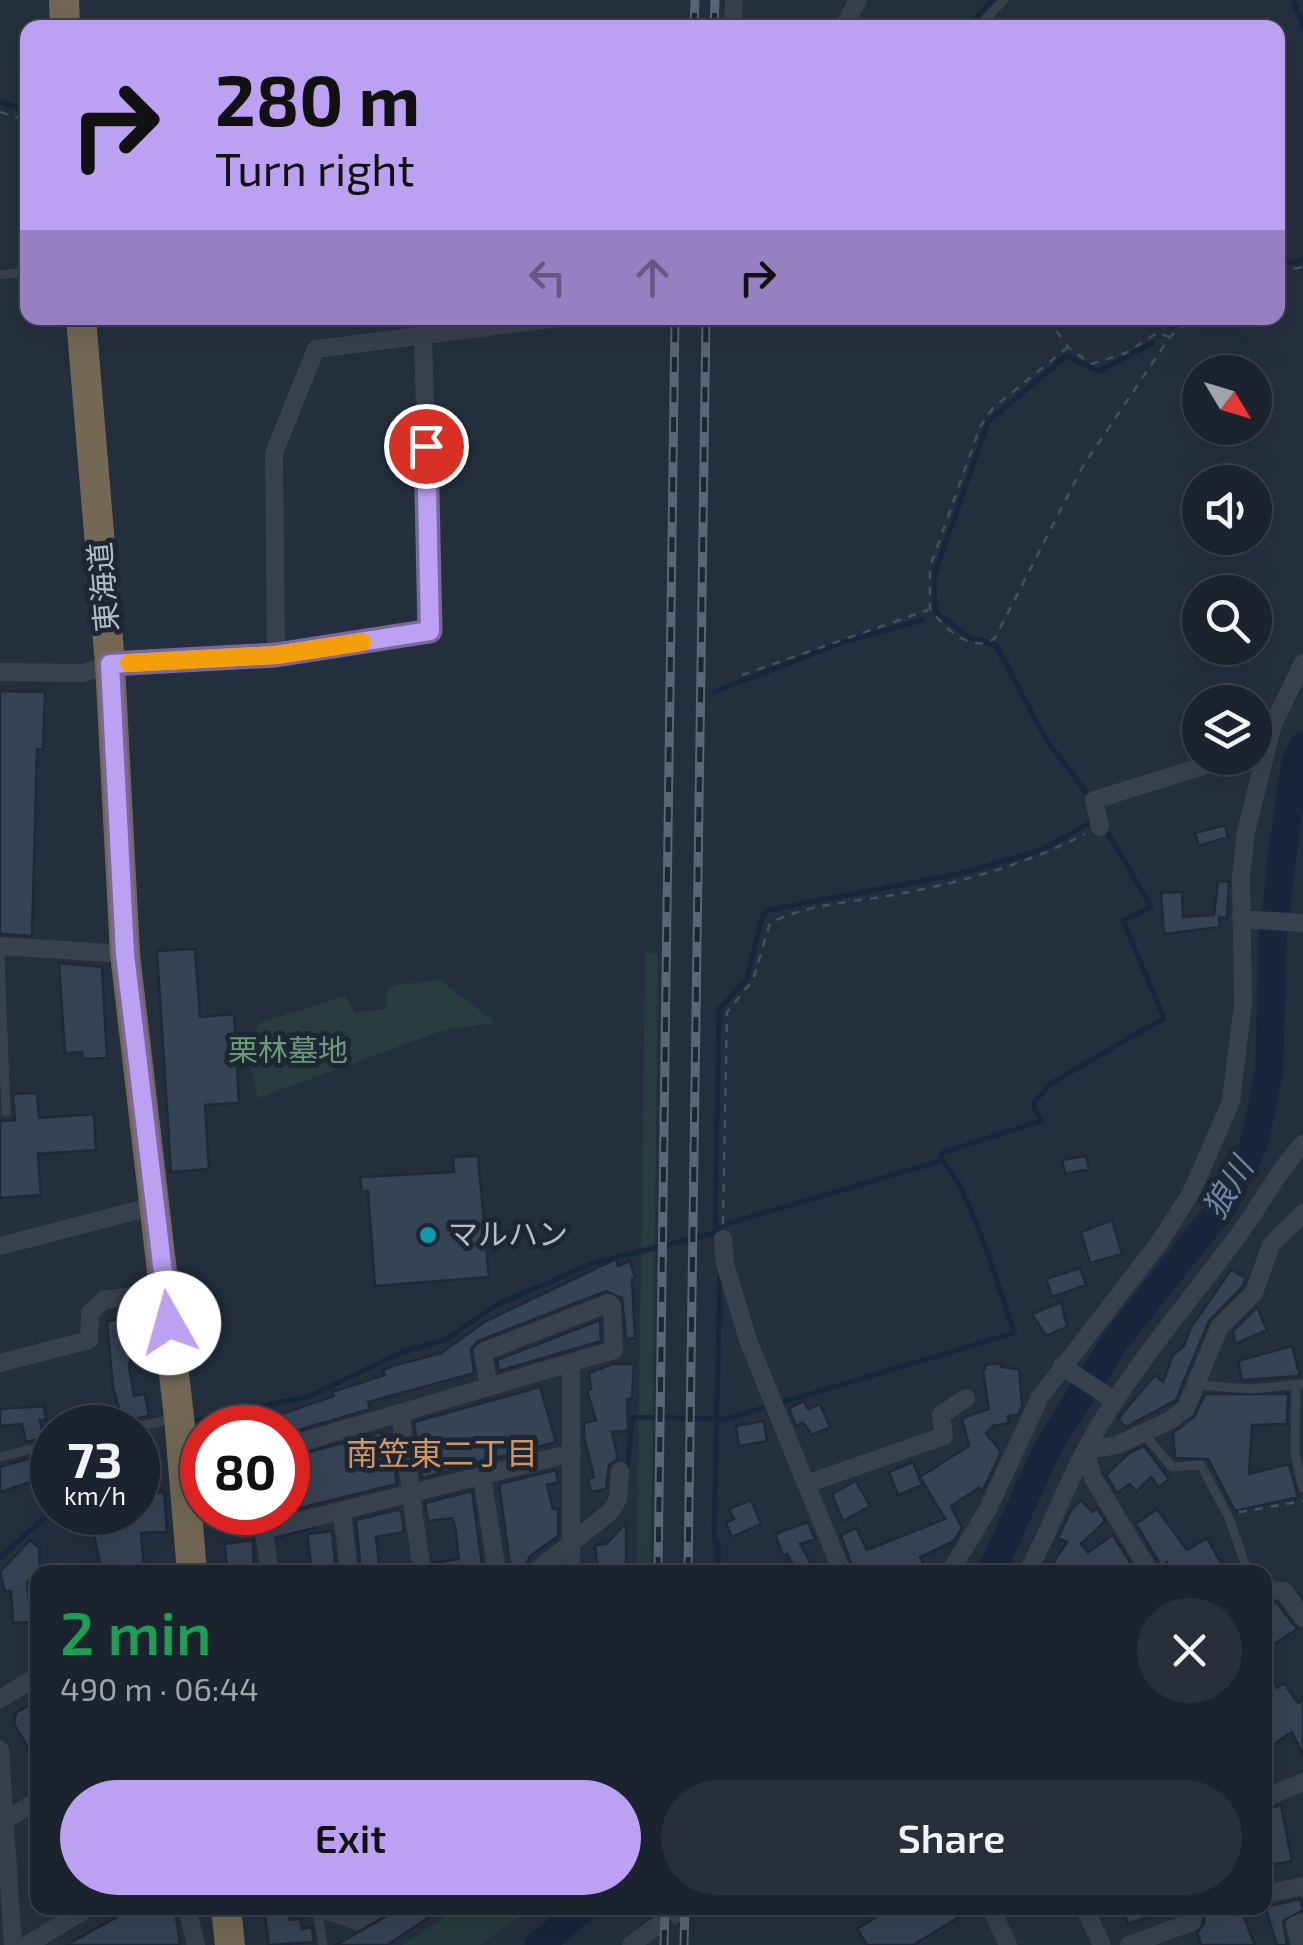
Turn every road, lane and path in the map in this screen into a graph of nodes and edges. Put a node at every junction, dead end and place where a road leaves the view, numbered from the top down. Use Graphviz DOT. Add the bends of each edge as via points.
graph roads {
  1 [pos="1004,0"];
  2 [pos="985,20"];
  3 [pos="82,325"];
  4 [pos="506,325"];
  5 [pos="1052,325"];
  6 [pos="1184,325"];
  7 [pos="423,336"];
  8 [pos="1170,337"];
  9 [pos="1068,347"];
  10 [pos="930,609"];
  11 [pos="276,655"];
  12 [pos="1303,663"];
  13 [pos="110,664"];
  14 [pos="0,672"];
  15 [pos="742,674"];
  16 [pos="1272,722"];
  17 [pos="1182,773"];
  18 [pos="1256,775"];
  19 [pos="1100,827"];
  20 [pos="1240,919"];
  21 [pos="1303,923"];
  22 [pos="0,946"];
  23 [pos="125,954"];
  24 [pos="0,956"];
  25 [pos="6,1112"];
  26 [pos="1303,1144"];
  27 [pos="154,1206"];
  28 [pos="1303,1213"];
  29 [pos="723,1239"];
  30 [pos="0,1246"];
  31 [pos="166,1292"];
  32 [pos="0,1363"];
  33 [pos="571,1363"];
  34 [pos="1064,1367"];
  35 [pos="1196,1384"];
  36 [pos="1299,1384"];
  37 [pos="490,1386"];
  38 [pos="966,1398"];
  39 [pos="1113,1400"];
  40 [pos="400,1413"];
  41 [pos="179,1417"];
  42 [pos="160,1421"];
  43 [pos="1142,1432"];
  44 [pos="310,1440"];
  45 [pos="30,1450"];
  46 [pos="1085,1451"];
  47 [pos="572,1454"];
  48 [pos="0,1457"];
  49 [pos="620,1472"];
  50 [pos="482,1476"];
  51 [pos="806,1484"];
  52 [pos="1303,1488"];
  53 [pos="412,1494"];
  54 [pos="1303,1502"];
  55 [pos="342,1511"];
  56 [pos="1227,1514"];
  57 [pos="310,1515"];
  58 [pos="264,1535"];
  59 [pos="568,1546"];
  60 [pos="191,1565"];
  61 [pos="269,1565"];
  62 [pos="348,1565"];
  63 [pos="421,1565"];
  64 [pos="496,1565"];
  65 [pos="544,1565"];
  66 [pos="570,1565"];
  67 [pos="839,1565"];
  68 [pos="954,1565"];
  69 [pos="1030,1565"];
  70 [pos="1146,1565"];
  71 [pos="1245,1565"];
  72 [pos="1272,1591"];
  73 [pos="1303,1618"];
  74 [pos="30,1681"];
  75 [pos="0,1700"];
  76 [pos="0,1750"];
  77 [pos="1303,1782"];
  78 [pos="1272,1795"];
  79 [pos="30,1805"];
  80 [pos="2,1822"];
  81 [pos="1303,1886"];
  82 [pos="1272,1893"];
  83 [pos="76,1915"];
  84 [pos="189,1915"];
  85 [pos="227,1915"];
  86 [pos="319,1915"];
  87 [pos="338,1915"];
  88 [pos="368,1915"];
  89 [pos="998,1915"];
  90 [pos="1087,1915"];
  91 [pos="1193,1915"];
  92 [pos="1303,1922"];
  93 [pos="647,1934"];
  94 [pos="12,1945"];
  95 [pos="27,1945"];
  96 [pos="196,1945"];
  97 [pos="230,1945"];
  98 [pos="322,1945"];
  99 [pos="630,1945"];
  100 [pos="1008,1945"];
  101 [pos="1102,1945"];
  102 [pos="1130,1945"];
  103 [pos="1300,1945"];
  1 -- 2 [label="lane"];
  3 -- 13 [label="highway, 東海道"];
  4 -- 7 [label="street"];
  5 -- 9 [label="path"];
  6 -- 8 [label="path"];
  7 -- 11 [label="street" via="316,349 274,453"];
  7 -- 11 [label="street" via="430,631"];
  8 -- 9 [label="path" via="1157,333 1099,364"];
  8 -- 10 [label="path" via="1083,466 995,638 968,643"];
  9 -- 10 [label="path" via="985,418 930,567"];
  10 -- 15 [label="path"];
  11 -- 13 [label="street"];
  12 -- 16 [label="street"];
  13 -- 14 [label="street" via="83,673"];
  13 -- 23 [label="highway, 東海道"];
  17 -- 19 [label="street" via="1094,800"];
  18 -- 20 [label="street"];
  19 -- 29 [label="path" via="1000,869 802,910 770,923 753,980 727,1012"];
  20 -- 21 [label="street"];
  20 -- 34 [label="street" via="1244,1004 1231,1102 1191,1193"];
  22 -- 23 [label="street"];
  23 -- 27 [label="highway, 東海道"];
  24 -- 25 [label="lane"];
  26 -- 39 [label="street" via="1274,1174 1244,1227"];
  27 -- 30 [label="street"];
  27 -- 31 [label="highway, 東海道"];
  28 -- 35 [label="street" via="1271,1245 1254,1293 1220,1326"];
  29 -- 51 [label="street" via="749,1343"];
  31 -- 32 [label="street" via="103,1300 90,1313 89,1340"];
  31 -- 41 [label="highway, 東海道"];
  33 -- 37 [label="street"];
  33 -- 37 [label="street" via="614,1350 609,1303 484,1352"];
  33 -- 47 [label="street"];
  34 -- 39 [label="street"];
  34 -- 68 [label="street" via="1040,1397"];
  35 -- 36 [label="lane"];
  35 -- 43 [label="street" via="1186,1408"];
  36 -- 52 [label="lane" via="1294,1453"];
  37 -- 40 [label="street"];
  38 -- 51 [label="street" via="941,1416 944,1436"];
  39 -- 46 [label="street"];
  40 -- 44 [label="street"];
  40 -- 53 [label="street"];
  41 -- 42 [label="lane"];
  41 -- 60 [label="highway, 東海道"];
  43 -- 46 [label="street"];
  43 -- 56 [label="lane" via="1172,1467 1201,1465"];
  45 -- 48 [label="lane"];
  46 -- 69 [label="street"];
  46 -- 70 [label="street" via="1092,1478"];
  47 -- 50 [label="street"];
  47 -- 59 [label="street"];
  49 -- 59 [label="street" via="615,1506"];
  50 -- 53 [label="street"];
  50 -- 64 [label="street"];
  51 -- 67 [label="street"];
  53 -- 55 [label="street"];
  53 -- 63 [label="street"];
  54 -- 56 [label="path"];
  55 -- 57 [label="street"];
  55 -- 62 [label="street"];
  56 -- 71 [label="lane"];
  58 -- 61 [label="street"];
  59 -- 65 [label="street"];
  59 -- 66 [label="street"];
  72 -- 73 [label="street" via="1284,1592"];
  74 -- 75 [label="street"];
  76 -- 80 [label="street"];
  77 -- 78 [label="street"];
  79 -- 80 [label="street"];
  80 -- 94 [label="street"];
  81 -- 82 [label="street"];
  83 -- 95 [label="street"];
  84 -- 96 [label="street"];
  85 -- 97 [label="highway"];
  86 -- 98 [label="lane"];
  87 -- 88 [label="street" via="358,1922"];
  89 -- 100 [label="street"];
  90 -- 101 [label="street"];
  91 -- 102 [label="street" via="1192,1922"];
  92 -- 103 [label="street" via="1295,1925"];
  93 -- 99 [label="street"];
}
